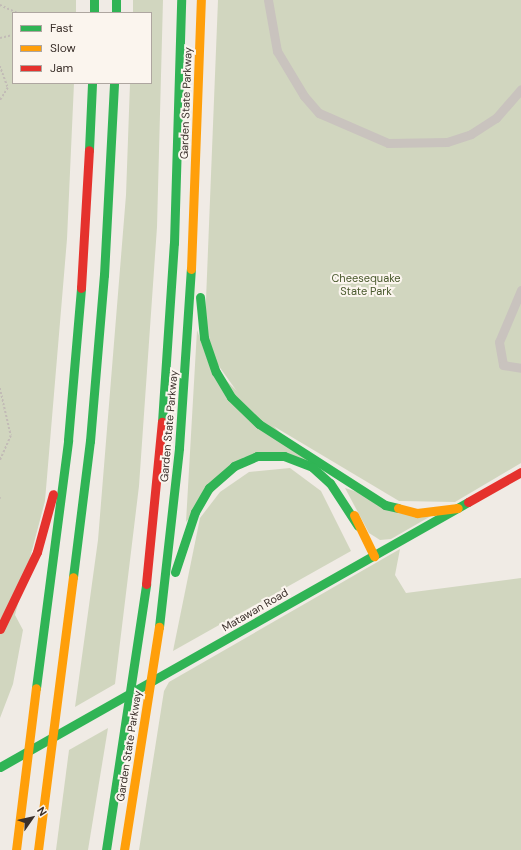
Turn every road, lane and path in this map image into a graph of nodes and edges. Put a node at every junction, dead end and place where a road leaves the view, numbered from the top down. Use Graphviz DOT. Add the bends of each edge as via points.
graph roads {
  1 [pos="94,0"];
  2 [pos="116,0"];
  3 [pos="181,0"];
  4 [pos="201,0"];
  5 [pos="268,0"];
  6 [pos="0,5"];
  7 [pos="16,12"];
  8 [pos="94,12"];
  9 [pos="116,12"];
  10 [pos="12,34"];
  11 [pos="0,38"];
  12 [pos="0,66"];
  13 [pos="92,84"];
  14 [pos="114,84"];
  15 [pos="521,89"];
  16 [pos="0,100"];
  17 [pos="195,213"];
  18 [pos="521,290"];
  19 [pos="521,368"];
  20 [pos="0,388"];
  21 [pos="68,440"];
  22 [pos="0,461"];
  23 [pos="328,470"];
  24 [pos="521,472"];
  25 [pos="458,508"];
  26 [pos="358,526"];
  27 [pos="374,556"];
  28 [pos="159,624"];
  29 [pos="0,628"];
  30 [pos="3,766"];
  31 [pos="16,850"];
  32 [pos="38,850"];
  33 [pos="106,850"];
  34 [pos="124,850"];
  1 -- 8 [label="main road"];
  2 -- 9 [label="main road"];
  3 -- 33 [label="main road, Garden State Parkway" via="174,243 158,475 142,621"];
  4 -- 17 [label="main road, Garden State Parkway"];
  5 -- 15 [label="street" via="277,51 304,96 320,113 388,143 447,142 471,134 496,118"];
  6 -- 7 [label="path"];
  10 -- 11 [label="path"];
  12 -- 16 [label="path" via="8,88"];
  13 -- 21 [label="main road" via="83,260"];
  14 -- 32 [label="main road" via="93,413 72,606"];
  17 -- 23 [label="main road" via="202,327 216,372 231,397 250,417"];
  17 -- 28 [label="main road, Garden State Parkway" via="179,456"];
  18 -- 19 [label="street" via="499,342 503,365"];
  20 -- 22 [label="path" via="11,436"];
  21 -- 29 [label="main road" via="39,546"];
  21 -- 31 [label="main road"];
  23 -- 25 [label="main road" via="398,510 424,513"];
  23 -- 26 [label="main road" via="344,493"];
  24 -- 25 [label="main road, Matawan Road"];
  25 -- 27 [label="main road, Matawan Road"];
  26 -- 27 [label="main road"];
  26 -- 28 [label="main road" via="327,480 305,463 275,455 240,462 215,481 195,512"];
  27 -- 30 [label="main road, Matawan Road"];
  28 -- 34 [label="main road, Garden State Parkway"];
}
